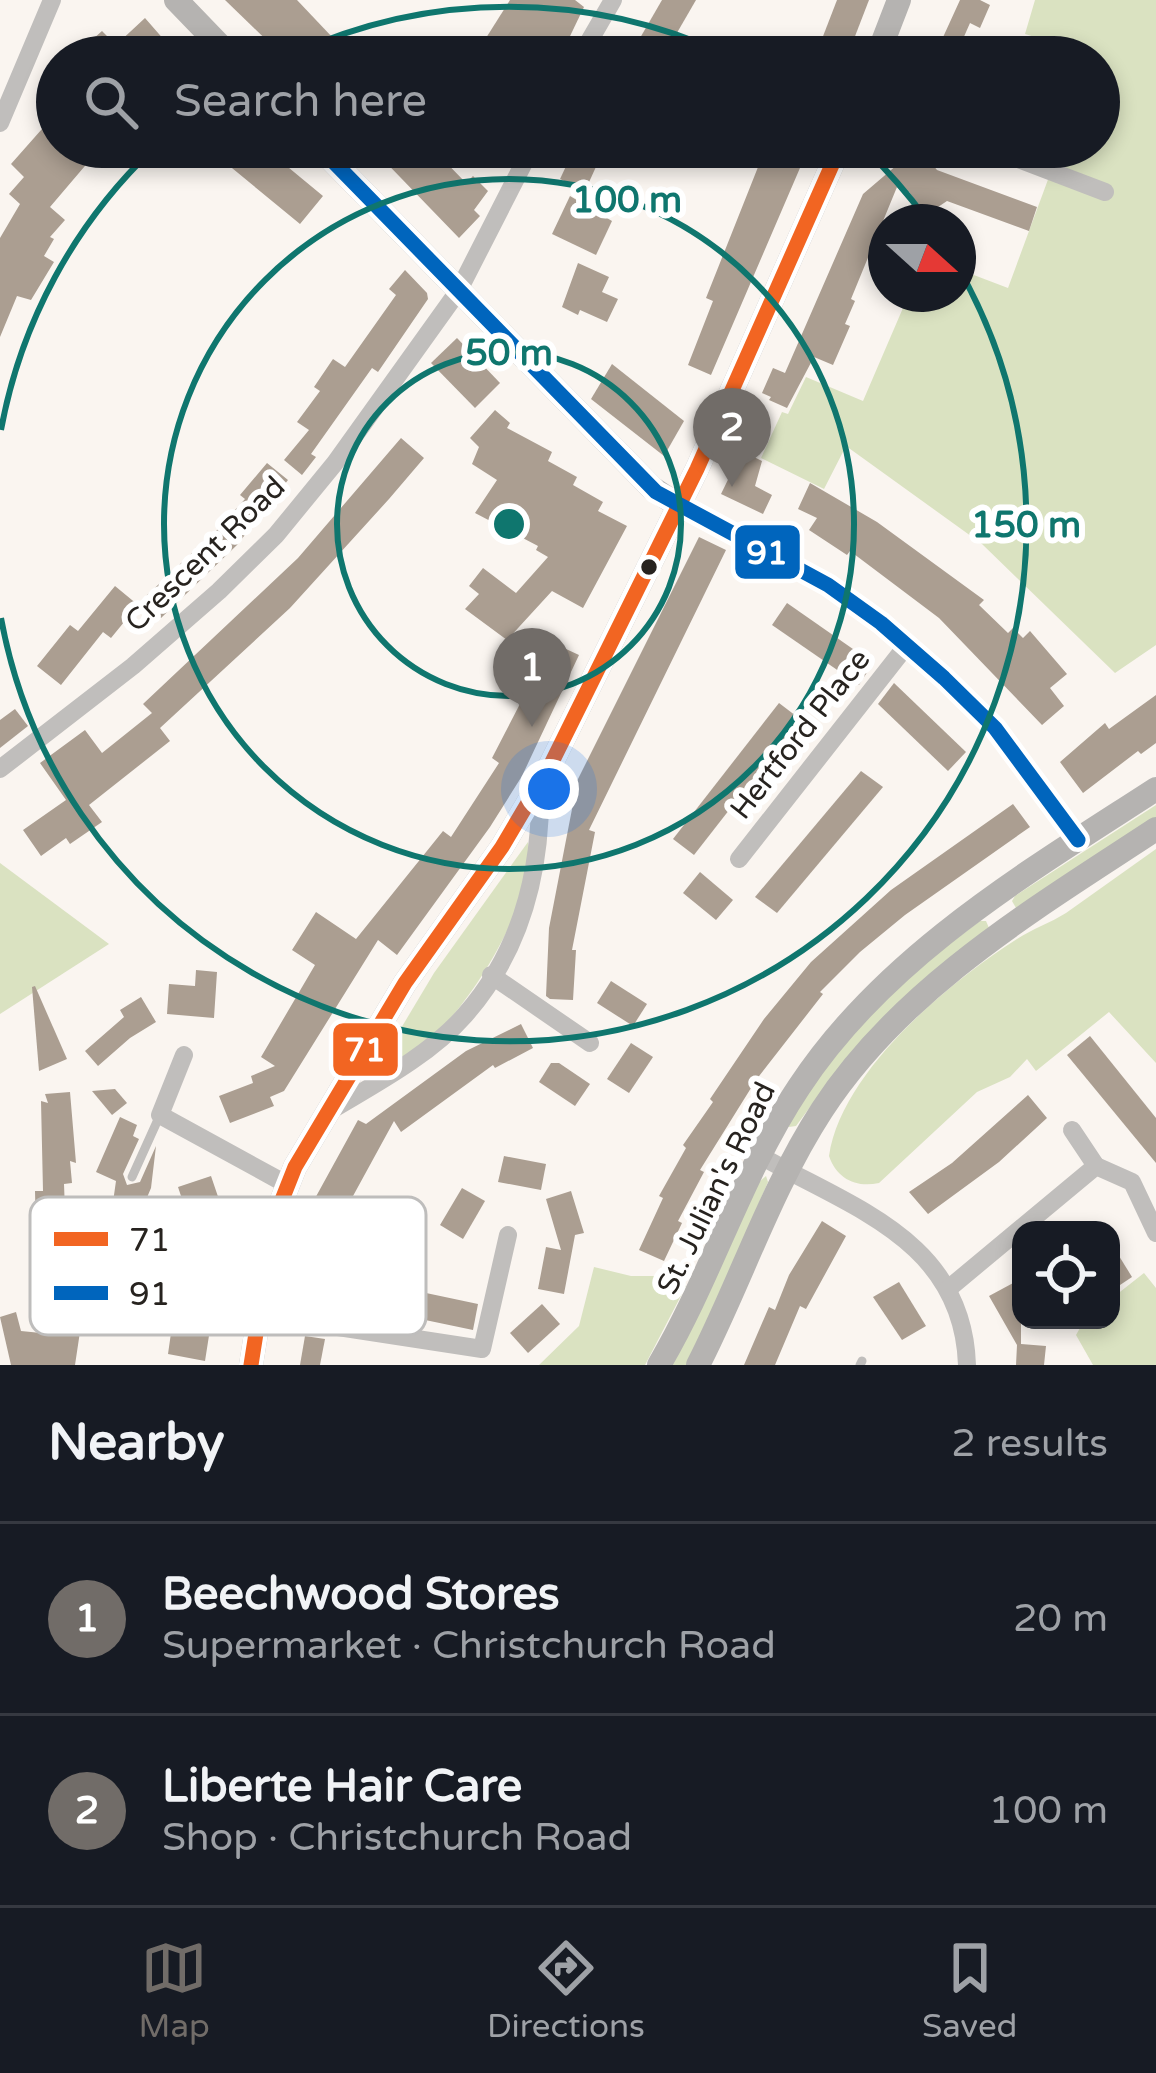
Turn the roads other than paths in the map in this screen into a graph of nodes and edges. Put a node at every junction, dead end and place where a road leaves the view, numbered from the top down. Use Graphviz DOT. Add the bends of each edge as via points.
graph roads {
  1 [pos="52,0"];
  2 [pos="176,0"];
  3 [pos="899,0"];
  4 [pos="607,2"];
  5 [pos="37,36"];
  6 [pos="211,36"];
  7 [pos="590,36"];
  8 [pos="885,36"];
  9 [pos="36,38"];
  10 [pos="0,123"];
  11 [pos="340,168"];
  12 [pos="521,168"];
  13 [pos="831,168"];
  14 [pos="1042,168"];
  15 [pos="1105,192"];
  16 [pos="459,290"];
  17 [pos="679,506"];
  18 [pos="907,645"];
  19 [pos="0,769"];
  20 [pos="540,784"];
  21 [pos="1156,789"];
  22 [pos="1156,829"];
  23 [pos="1078,839"];
  24 [pos="739,860"];
  25 [pos="993,898"];
  26 [pos="1014,924"];
  27 [pos="491,975"];
  28 [pos="590,1043"];
  29 [pos="184,1055"];
  30 [pos="326,1113"];
  31 [pos="160,1115"];
  32 [pos="1072,1130"];
  33 [pos="759,1155"];
  34 [pos="1096,1166"];
  35 [pos="787,1171"];
  36 [pos="132,1177"];
  37 [pos="286,1184"];
  38 [pos="282,1197"];
  39 [pos="1156,1233"];
  40 [pos="508,1235"];
  41 [pos="948,1288"];
  42 [pos="256,1335"];
  43 [pos="391,1335"];
  44 [pos="251,1365"];
  45 [pos="659,1365"];
  46 [pos="698,1365"];
  47 [pos="967,1365"];
  1 -- 5 [label="street"];
  2 -- 6 [label="street"];
  3 -- 8 [label="street"];
  4 -- 7 [label="street"];
  9 -- 10 [label="street"];
  11 -- 16 [label="street"];
  12 -- 16 [label="street, Crescent Road"];
  13 -- 17 [label="street"];
  14 -- 15 [label="street"];
  16 -- 17 [label="street" via="652,488"];
  16 -- 19 [label="street, Crescent Road" via="267,544 133,666"];
  17 -- 18 [label="street" via="785,559"];
  17 -- 20 [label="street"];
  18 -- 23 [label="street" via="995,728"];
  18 -- 24 [label="street, Hertford Place"];
  20 -- 27 [label="street" via="540,841 526,912"];
  20 -- 30 [label="street"];
  21 -- 23 [label="street, St. Julian's Road"];
  22 -- 26 [label="street, St. Julian's Road"];
  23 -- 25 [label="street, St. Julian's Road"];
  25 -- 26 [label="street"];
  25 -- 33 [label="street, St. Julian's Road" via="853,1018"];
  26 -- 35 [label="street, St. Julian's Road" via="878,1038"];
  27 -- 28 [label="street"];
  27 -- 30 [label="street" via="450,1029"];
  29 -- 31 [label="street"];
  30 -- 37 [label="street"];
  31 -- 36 [label="lane"];
  31 -- 37 [label="street"];
  32 -- 34 [label="street"];
  33 -- 35 [label="street"];
  33 -- 45 [label="street, St. Julian's Road"];
  34 -- 39 [label="street" via="1132,1182"];
  34 -- 41 [label="street"];
  35 -- 41 [label="street" via="900,1233"];
  35 -- 46 [label="street, St. Julian's Road"];
  37 -- 38 [label="street"];
  40 -- 43 [label="street" via="482,1349"];
  41 -- 47 [label="street"];
  42 -- 44 [label="street"];
}
